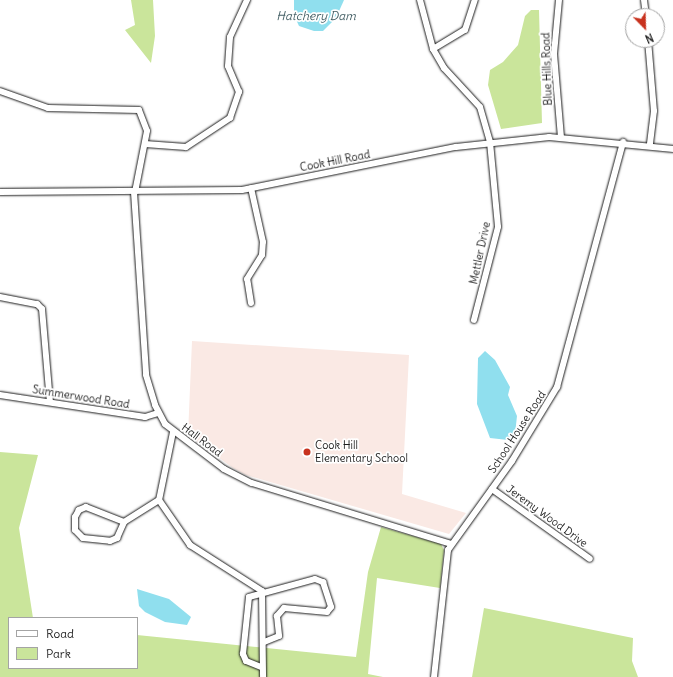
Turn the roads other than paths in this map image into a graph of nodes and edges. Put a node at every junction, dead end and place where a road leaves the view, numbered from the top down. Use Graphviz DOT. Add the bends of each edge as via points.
graph roads {
  1 [pos="247,0"];
  2 [pos="420,0"];
  3 [pos="475,0"];
  4 [pos="559,0"];
  5 [pos="649,48"];
  6 [pos="433,49"];
  7 [pos="0,91"];
  8 [pos="561,137"];
  9 [pos="490,142"];
  10 [pos="623,142"];
  11 [pos="145,144"];
  12 [pos="650,146"];
  13 [pos="673,149"];
  14 [pos="251,188"];
  15 [pos="0,192"];
  16 [pos="134,192"];
  17 [pos="0,297"];
  18 [pos="251,303"];
  19 [pos="474,320"];
  20 [pos="0,395"];
  21 [pos="50,402"];
  22 [pos="158,413"];
  23 [pos="173,432"];
  24 [pos="492,489"];
  25 [pos="158,500"];
  26 [pos="124,522"];
  27 [pos="451,544"];
  28 [pos="590,559"];
  29 [pos="262,592"];
  30 [pos="264,642"];
  31 [pos="261,667"];
  32 [pos="263,677"];
  33 [pos="434,677"];
  1 -- 11 [label="street" via="230,37 228,66 239,92 230,118 186,147"];
  2 -- 6 [label="street, Mettler Drive"];
  3 -- 6 [label="street" via="465,30"];
  4 -- 8 [label="street, Blue Hills Road" via="554,54"];
  5 -- 12 [label="street" via="655,116"];
  6 -- 9 [label="street, Mettler Drive" via="444,68 480,107"];
  7 -- 11 [label="street, Hall Road" via="48,108 139,110 145,118"];
  8 -- 9 [label="street, Cook Hill Road"];
  8 -- 10 [label="street, Cook Hill Road"];
  9 -- 14 [label="street, Cook Hill Road"];
  9 -- 19 [label="street, Mettler Drive" via="498,227"];
  10 -- 12 [label="street, Cook Hill Road"];
  10 -- 24 [label="street, School House Road" via="557,387"];
  11 -- 16 [label="street, Hall Road"];
  12 -- 13 [label="street, Cook Hill Road"];
  14 -- 16 [label="street, Cook Hill Road"];
  14 -- 18 [label="street" via="263,242 262,255 247,279"];
  15 -- 16 [label="street, Cook Hill Road"];
  16 -- 22 [label="street, Hall Road" via="146,375"];
  17 -- 21 [label="street" via="37,304 45,315"];
  20 -- 21 [label="street, Summerwood Road"];
  21 -- 22 [label="street, Summerwood Road" via="145,417"];
  22 -- 23 [label="street, Hall Road"];
  23 -- 25 [label="street"];
  23 -- 27 [label="street, Hall Road" via="224,469 252,484"];
  24 -- 27 [label="street, School House Road"];
  24 -- 28 [label="street, Jeremy Wood Drive"];
  25 -- 26 [label="street"];
  25 -- 29 [label="street" via="190,545"];
  26 -- 26 [label="street" via="86,507 78,510 75,530 83,538 110,541 117,538"];
  27 -- 33 [label="street, School House Road" via="443,576"];
  29 -- 30 [label="street"];
  29 -- 30 [label="street" via="277,592 315,580 323,582 331,607 320,613 284,608 277,616 279,636"];
  29 -- 31 [label="street" via="249,597 243,654 246,661"];
  30 -- 31 [label="street"];
  31 -- 32 [label="street"];
}
